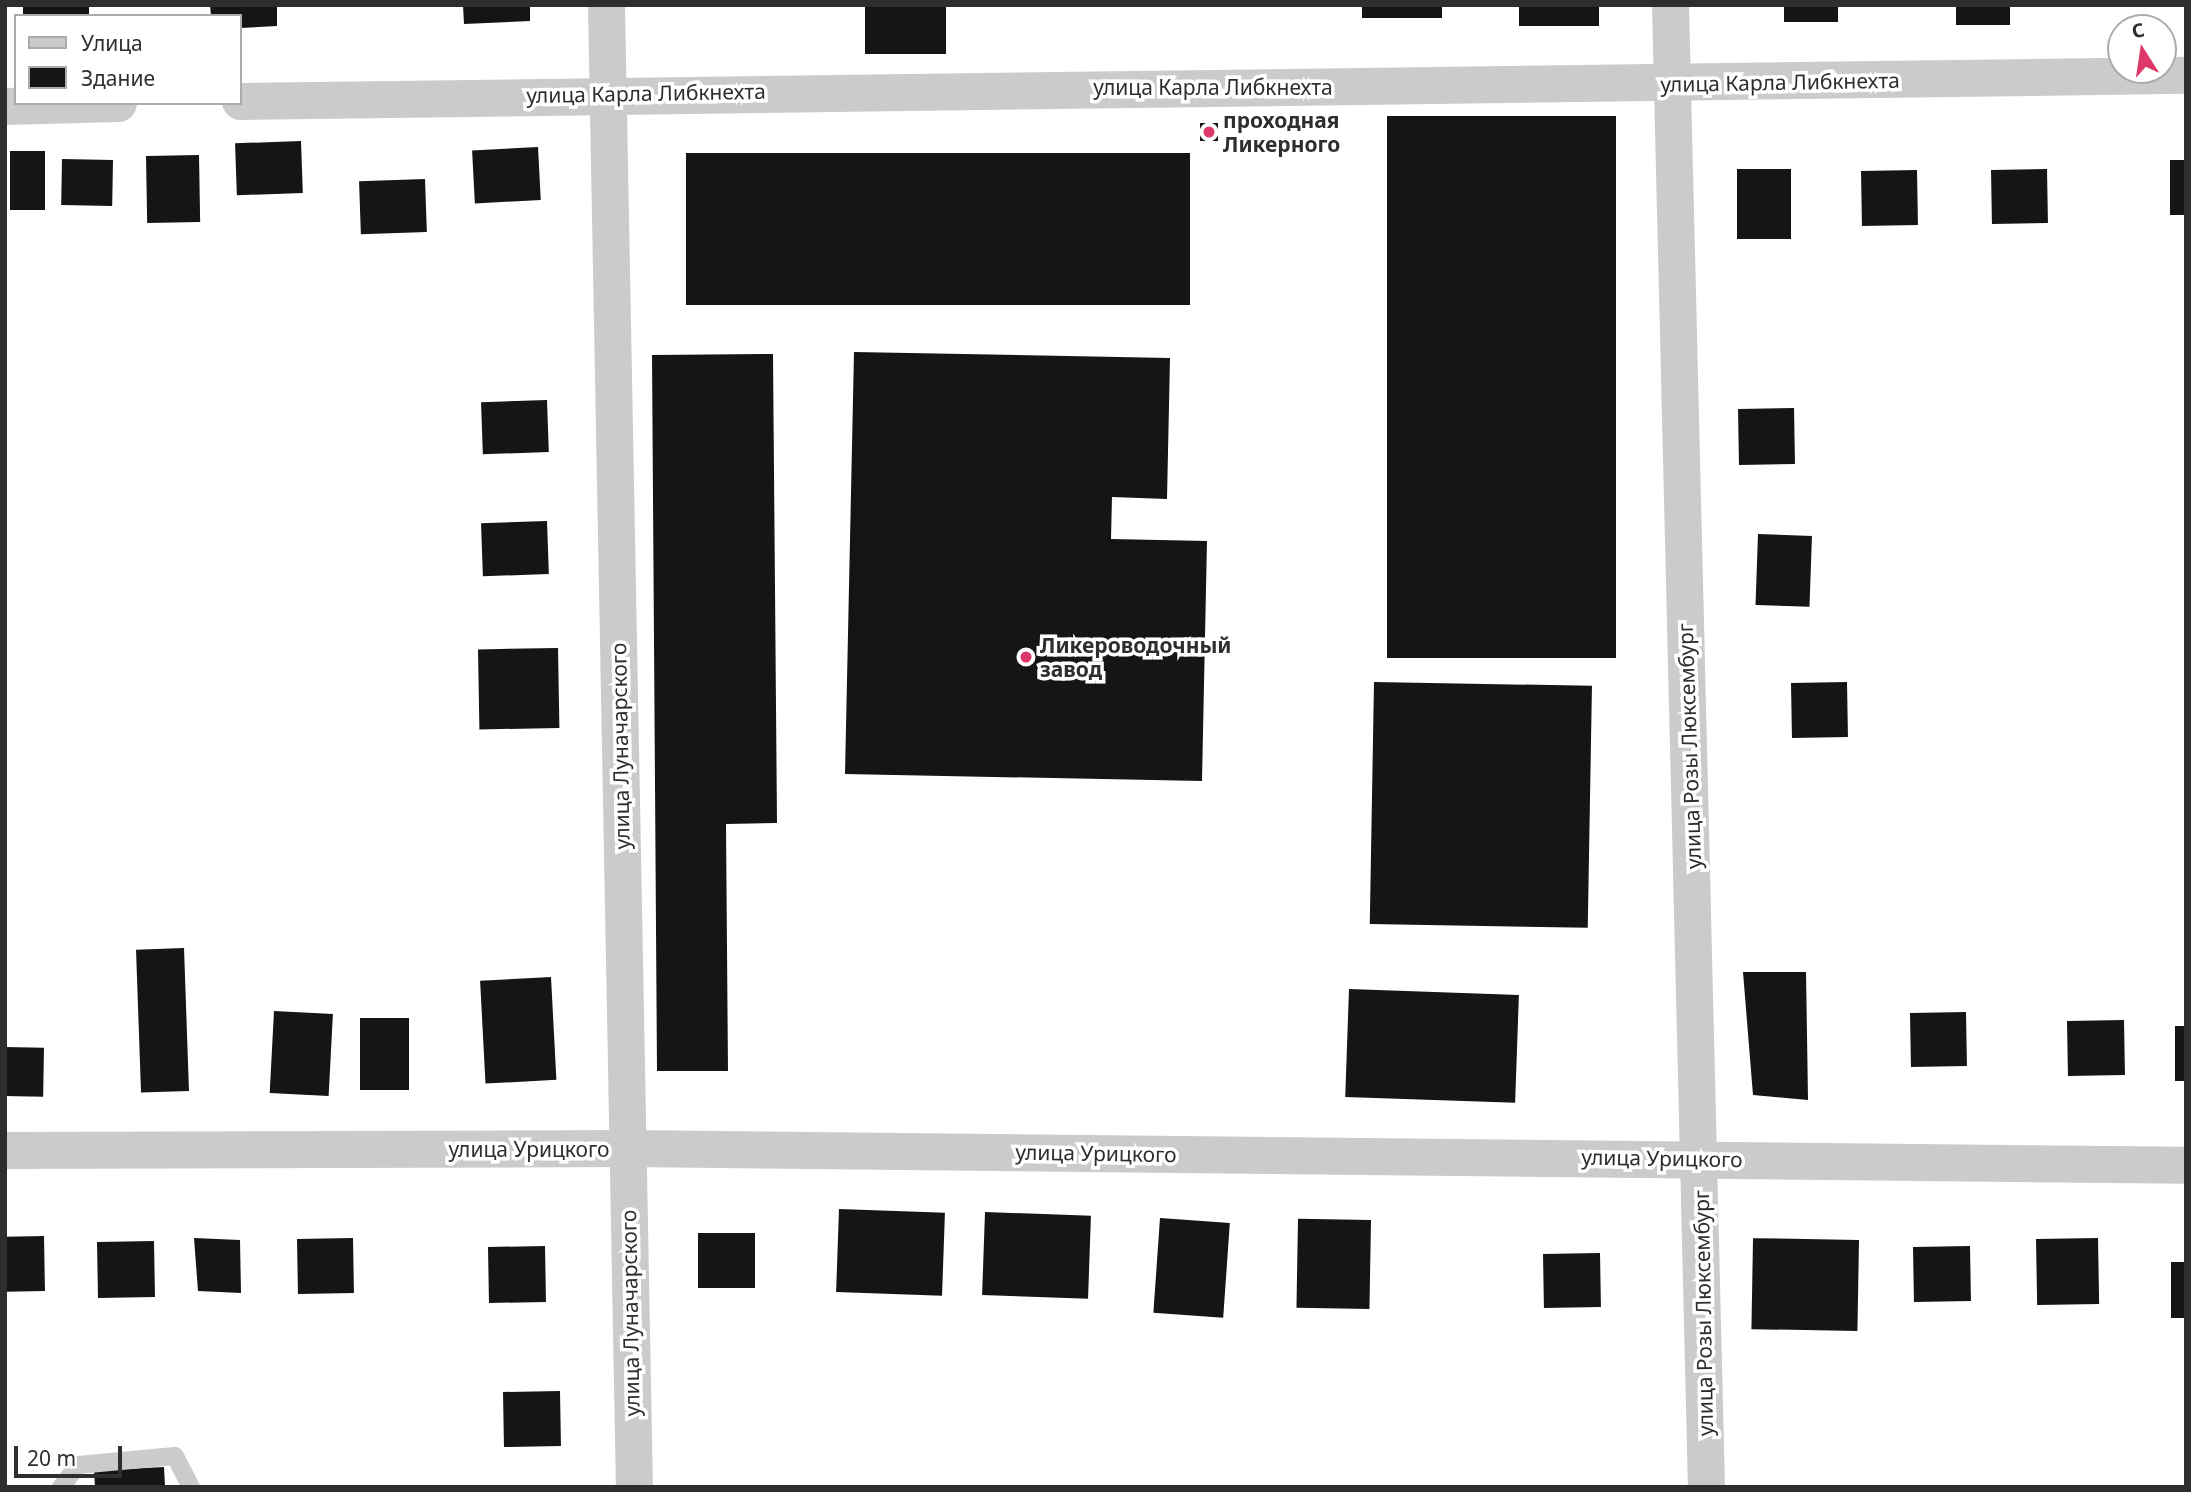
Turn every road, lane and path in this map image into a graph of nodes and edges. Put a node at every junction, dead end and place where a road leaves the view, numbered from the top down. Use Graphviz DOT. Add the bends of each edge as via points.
graph roads {
  1 [pos="606,5"];
  2 [pos="1670,5"];
  3 [pos="2186,75"];
  4 [pos="1670,84"];
  5 [pos="607,92"];
  6 [pos="242,101"];
  7 [pos="43,105"];
  8 [pos="5,106"];
  9 [pos="628,1148"];
  10 [pos="5,1150"];
  11 [pos="1700,1158"];
  12 [pos="2186,1165"];
  13 [pos="61,1487"];
  14 [pos="191,1487"];
  15 [pos="634,1487"];
  16 [pos="1706,1487"];
  1 -- 5 [label="street, улица Луначарского"];
  2 -- 4 [label="street, улица Розы Люксембург"];
  3 -- 4 [label="street, улица Карла Либкнехта"];
  4 -- 5 [label="street, улица Карла Либкнехта"];
  4 -- 11 [label="street, улица Розы Люксембург"];
  5 -- 6 [label="street, улица Карла Либкнехта"];
  5 -- 9 [label="street, улица Луначарского"];
  7 -- 8 [label="street"];
  9 -- 10 [label="street, улица Урицкого"];
  9 -- 11 [label="street, улица Урицкого"];
  9 -- 15 [label="street, улица Луначарского"];
  11 -- 12 [label="street, улица Урицкого"];
  11 -- 16 [label="street, улица Розы Люксембург"];
  13 -- 14 [label="lane" via="78,1465 175,1456"];
}
